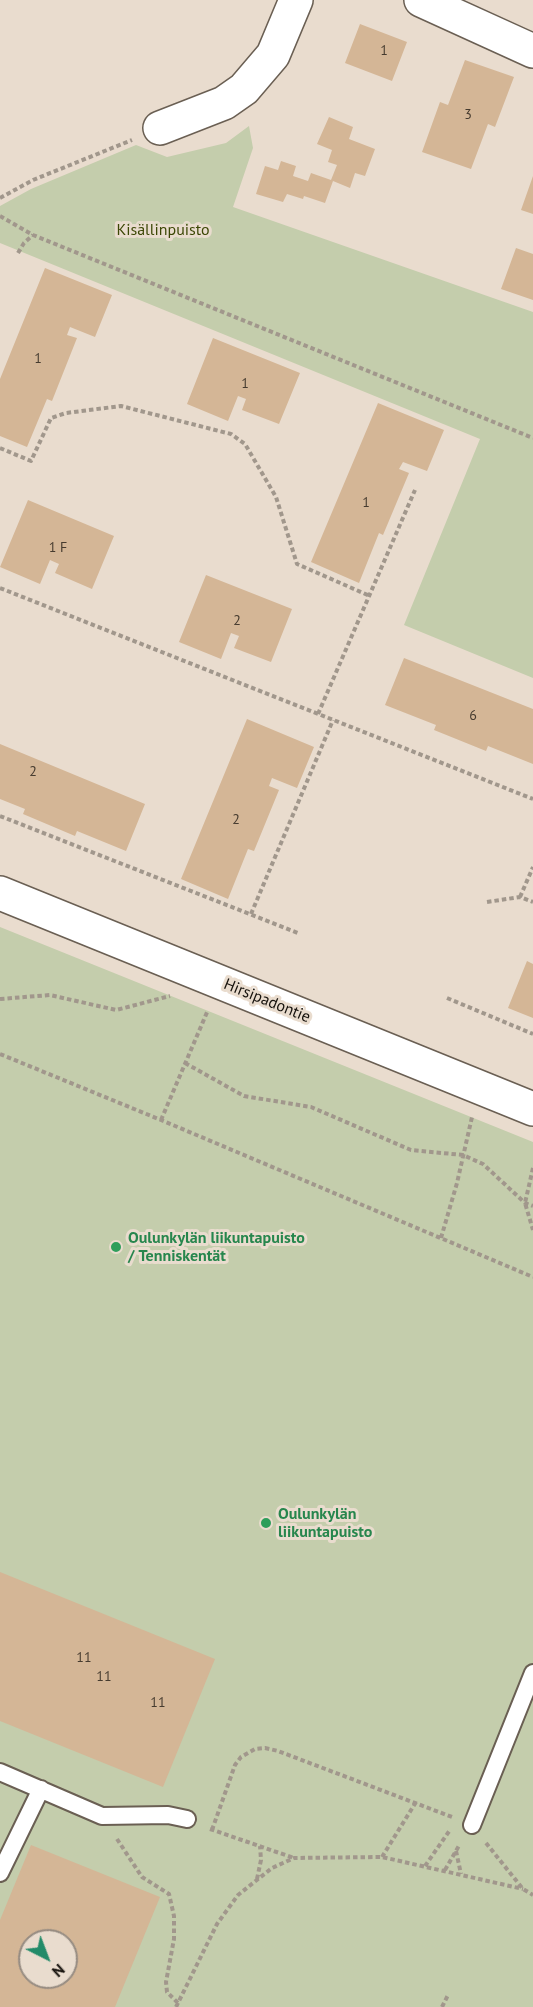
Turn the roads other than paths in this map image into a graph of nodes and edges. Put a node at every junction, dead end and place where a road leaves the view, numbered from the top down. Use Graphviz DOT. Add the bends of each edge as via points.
graph roads {
  1 [pos="296,0"];
  2 [pos="422,0"];
  3 [pos="533,51"];
  4 [pos="160,128"];
  5 [pos="0,892"];
  6 [pos="533,1109"];
  7 [pos="533,1673"];
  8 [pos="0,1772"];
  9 [pos="40,1789"];
  10 [pos="187,1819"];
  11 [pos="464,1822"];
  12 [pos="0,1873"];
  1 -- 4 [label="street" via="273,55 244,89 224,103"];
  2 -- 3 [label="street"];
  5 -- 6 [label="street, Hirsipadontie"];
  7 -- 11 [label="lane"];
  8 -- 9 [label="lane"];
  9 -- 10 [label="lane" via="102,1816 168,1815"];
  9 -- 12 [label="lane"];
}
